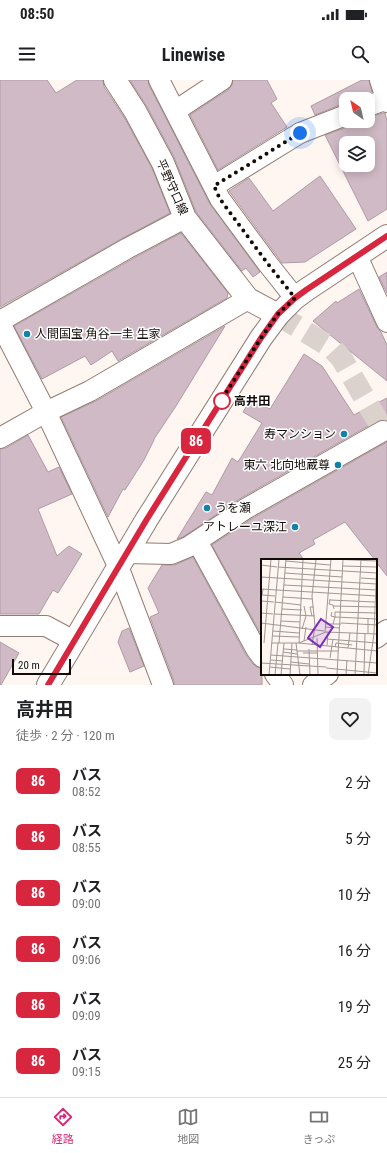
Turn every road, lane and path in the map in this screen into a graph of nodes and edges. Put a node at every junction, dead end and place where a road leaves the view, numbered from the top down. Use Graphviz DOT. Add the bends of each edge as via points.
graph roads {
  1 [pos="115,80"];
  2 [pos="159,80"];
  3 [pos="222,80"];
  4 [pos="380,80"];
  5 [pos="387,100"];
  6 [pos="375,104"];
  7 [pos="175,111"];
  8 [pos="339,118"];
  9 [pos="214,186"];
  10 [pos="185,218"];
  11 [pos="387,236"];
  12 [pos="357,256"];
  13 [pos="295,298"];
  14 [pos="248,299"];
  15 [pos="278,314"];
  16 [pos="0,322"];
  17 [pos="387,322"];
  18 [pos="46,412"];
  19 [pos="383,431"];
  20 [pos="0,438"];
  21 [pos="197,541"];
  22 [pos="122,560"];
  23 [pos="0,626"];
  24 [pos="387,630"];
  25 [pos="377,637"];
  26 [pos="74,641"];
  27 [pos="261,656"];
  28 [pos="276,675"];
  29 [pos="327,675"];
  30 [pos="48,685"];
  31 [pos="164,685"];
  32 [pos="283,685"];
  33 [pos="314,685"];
  1 -- 10 [label="main road, 平野守口線" via="163,163"];
  2 -- 7 [label="street"];
  3 -- 7 [label="street"];
  4 -- 5 [label="street"];
  5 -- 6 [label="street"];
  7 -- 9 [label="street"];
  8 -- 9 [label="street" via="300,133"];
  9 -- 13 [label="street" via="224,205"];
  10 -- 14 [label="main road, 平野守口線"];
  10 -- 16 [label="street"];
  11 -- 12 [label="main road"];
  12 -- 13 [label="main road"];
  12 -- 17 [label="street"];
  13 -- 15 [label="main road"];
  14 -- 15 [label="main road, 平野守口線"];
  14 -- 18 [label="street" via="90,391"];
  15 -- 22 [label="main road"];
  16 -- 18 [label="street"];
  18 -- 20 [label="street"];
  18 -- 22 [label="street" via="103,536"];
  19 -- 21 [label="street" via="247,508"];
  21 -- 22 [label="street" via="171,554"];
  21 -- 27 [label="street"];
  22 -- 26 [label="main road"];
  22 -- 31 [label="street"];
  23 -- 26 [label="street" via="46,626"];
  24 -- 25 [label="street"];
  26 -- 30 [label="main road"];
  28 -- 32 [label="street"];
  29 -- 33 [label="street"];
}
